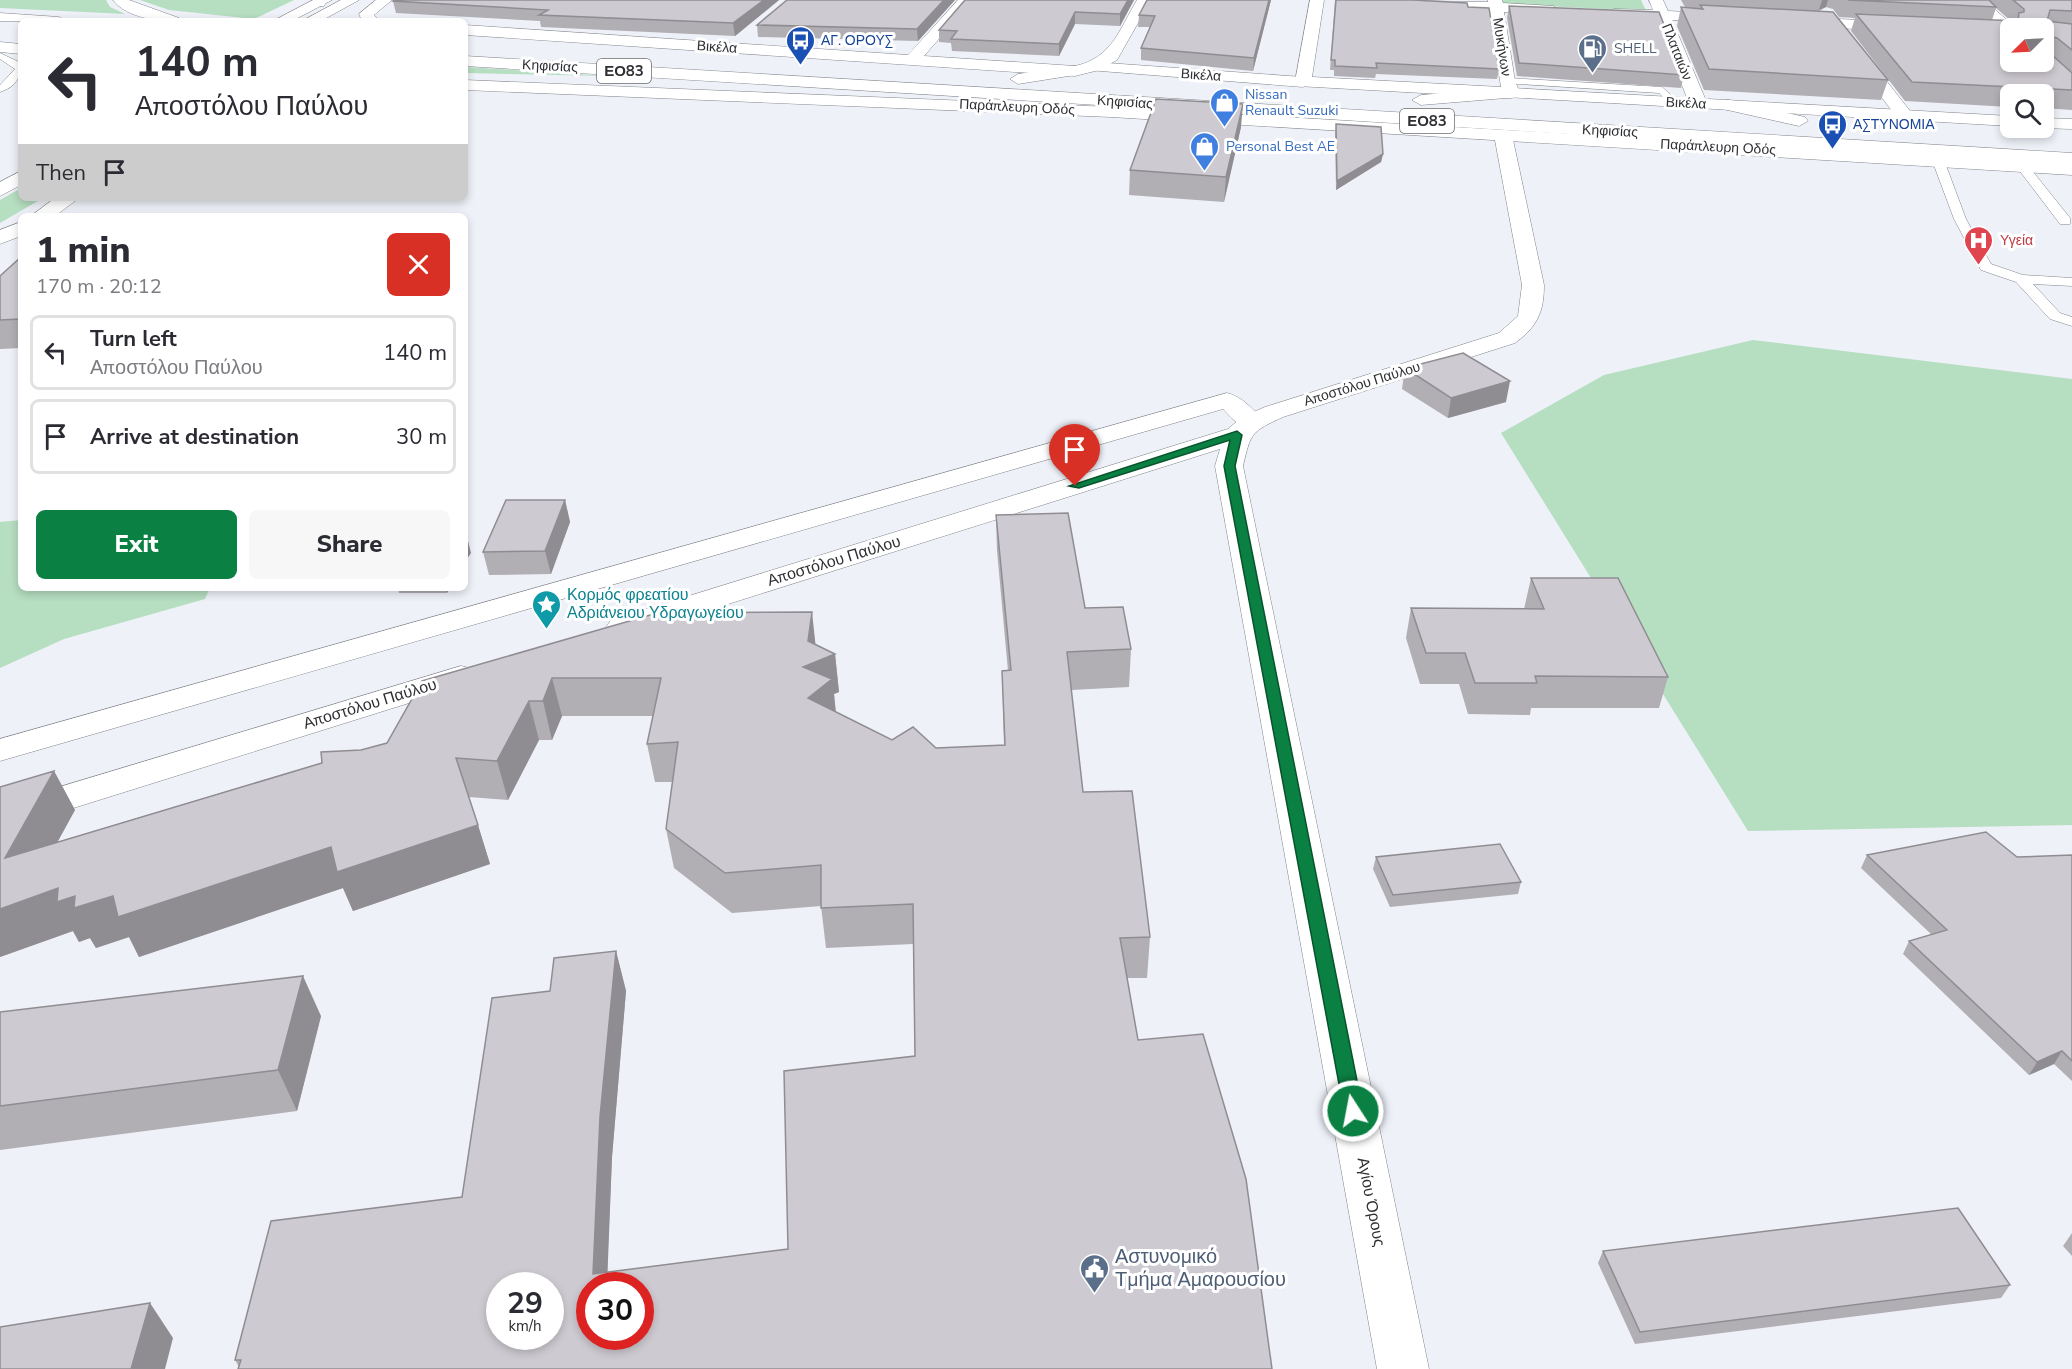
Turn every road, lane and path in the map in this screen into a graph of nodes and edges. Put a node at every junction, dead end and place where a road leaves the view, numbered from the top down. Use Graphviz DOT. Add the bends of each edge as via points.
graph roads {
  1 [pos="120,0"];
  2 [pos="352,0"];
  3 [pos="385,0"];
  4 [pos="966,0"];
  5 [pos="1144,0"];
  6 [pos="1317,0"];
  7 [pos="1354,0"];
  8 [pos="1975,0"];
  9 [pos="321,1"];
  10 [pos="1495,3"];
  11 [pos="1659,8"];
  12 [pos="1822,8"];
  13 [pos="1567,10"];
  14 [pos="1603,12"];
  15 [pos="0,17"];
  16 [pos="18,18"];
  17 [pos="165,18"];
  18 [pos="286,18"];
  19 [pos="315,18"];
  20 [pos="369,18"];
  21 [pos="1743,19"];
  22 [pos="1788,21"];
  23 [pos="2000,23"];
  24 [pos="1834,24"];
  25 [pos="1916,28"];
  26 [pos="468,30"];
  27 [pos="1987,31"];
  28 [pos="2000,32"];
  29 [pos="0,33"];
  30 [pos="18,34"];
  31 [pos="749,34"];
  32 [pos="468,45"];
  33 [pos="0,47"];
  34 [pos="732,48"];
  35 [pos="18,49"];
  36 [pos="0,57"];
  37 [pos="912,60"];
  38 [pos="468,61"];
  39 [pos="18,66"];
  40 [pos="1093,67"];
  41 [pos="1075,71"];
  42 [pos="18,72"];
  43 [pos="468,76"];
  44 [pos="1018,79"];
  45 [pos="783,81"];
  46 [pos="1303,82"];
  47 [pos="468,85"];
  48 [pos="1509,87"];
  49 [pos="0,89"];
  50 [pos="1420,100"];
  51 [pos="1698,104"];
  52 [pos="1730,105"];
  53 [pos="1184,106"];
  54 [pos="1904,115"];
  55 [pos="2000,120"];
  56 [pos="1248,121"];
  57 [pos="1799,121"];
  58 [pos="2054,123"];
  59 [pos="2072,124"];
  60 [pos="1503,135"];
  61 [pos="2072,137"];
  62 [pos="2072,159"];
  63 [pos="1938,160"];
  64 [pos="2022,166"];
  65 [pos="12,168"];
  66 [pos="2072,170"];
  67 [pos="0,190"];
  68 [pos="64,201"];
  69 [pos="46,213"];
  70 [pos="2065,222"];
  71 [pos="18,229"];
  72 [pos="0,238"];
  73 [pos="2021,279"];
  74 [pos="2072,282"];
  75 [pos="2072,322"];
  76 [pos="1244,428"];
  77 [pos="599,634"];
  78 [pos="486,668"];
  79 [pos="0,750"];
  80 [pos="0,818"];
  81 [pos="1403,1369"];
  1 -- 17 [label="street"];
  2 -- 19 [label="street"];
  3 -- 20 [label="street" via="366,14"];
  4 -- 37 [label="street"];
  5 -- 40 [label="street" via="1111,57"];
  6 -- 46 [label="street"];
  7 -- 10 [label="street"];
  8 -- 23 [label="street"];
  9 -- 18 [label="street"];
  10 -- 13 [label="street"];
  10 -- 48 [label="street, Μυκήνων"];
  11 -- 14 [label="street"];
  11 -- 21 [label="street"];
  11 -- 51 [label="street, Πλαταιών"];
  12 -- 24 [label="street"];
  15 -- 16 [label="street"];
  22 -- 24 [label="street"];
  24 -- 25 [label="street"];
  24 -- 54 [label="street"];
  26 -- 34 [label="street, Βικέλα"];
  27 -- 28 [label="street"];
  29 -- 30 [label="street"];
  31 -- 34 [label="street"];
  32 -- 44 [label="street, Κηφισίας / ΕΟ83"];
  33 -- 35 [label="street"];
  34 -- 37 [label="street, Βικέλα"];
  36 -- 39 [label="lane"];
  37 -- 41 [label="street, Βικέλα"];
  38 -- 45 [label="street, Κηφισίας / ΕΟ83"];
  40 -- 41 [label="street, Βικέλα"];
  40 -- 46 [label="street, Βικέλα"];
  41 -- 44 [label="street"];
  42 -- 49 [label="lane"];
  43 -- 45 [label="street" via="706,88"];
  44 -- 50 [label="street, Κηφισίας / ΕΟ83"];
  45 -- 53 [label="street, Κηφισίας / ΕΟ83"];
  46 -- 48 [label="street, Βικέλα"];
  47 -- 56 [label="street, Παράπλευρη Οδός"];
  48 -- 50 [label="street"];
  48 -- 51 [label="street, Βικέλα"];
  50 -- 57 [label="street, Κηφισίας / ΕΟ83"];
  51 -- 52 [label="street, Βικέλα"];
  52 -- 54 [label="street, Βικέλα"];
  52 -- 57 [label="street"];
  53 -- 56 [label="street"];
  53 -- 62 [label="street, Κηφισίας / ΕΟ83"];
  54 -- 55 [label="street, Βικέλα"];
  56 -- 60 [label="street, Παράπλευρη Οδός"];
  57 -- 61 [label="street, Κηφισίας / ΕΟ83"];
  58 -- 59 [label="street"];
  60 -- 63 [label="street, Παράπλευρη Οδός"];
  60 -- 76 [label="street, Αποστόλου Παύλου" via="1533,285 1533,310 1523,327 1485,346 1274,412"];
  63 -- 64 [label="street, Παράπλευρη Οδός"];
  63 -- 73 [label="lane" via="1960,219 1986,267"];
  64 -- 66 [label="street, Παράπλευρη Οδός"];
  64 -- 70 [label="lane"];
  65 -- 67 [label="street"];
  68 -- 69 [label="street"];
  71 -- 72 [label="street"];
  73 -- 74 [label="lane"];
  73 -- 75 [label="lane" via="2055,316"];
  76 -- 77 [label="street, Αποστόλου Παύλου"];
  76 -- 79 [label="street" via="1227,400"];
  76 -- 81 [label="street, Αγίου Όρους" via="1229,466"];
  78 -- 80 [label="street, Αποστόλου Παύλου"];
}
